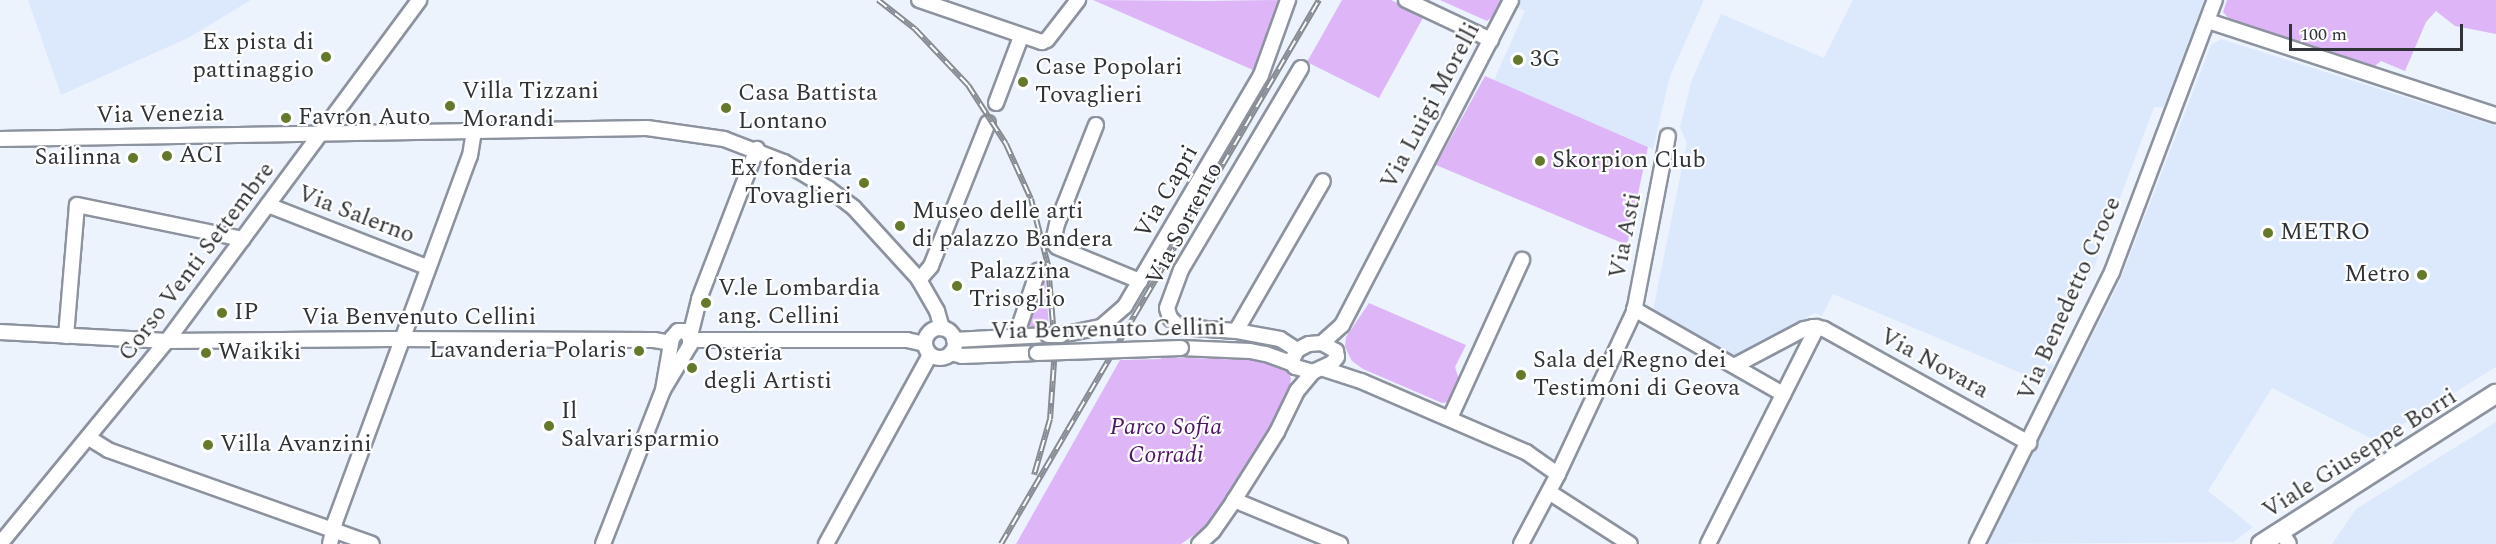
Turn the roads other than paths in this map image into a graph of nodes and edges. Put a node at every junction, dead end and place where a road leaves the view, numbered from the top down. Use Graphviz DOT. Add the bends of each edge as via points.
graph roads {
  1 [pos="419,0"];
  2 [pos="919,0"];
  3 [pos="1078,0"];
  4 [pos="1288,0"];
  5 [pos="1406,0"];
  6 [pos="1511,0"];
  7 [pos="2216,0"];
  8 [pos="2208,21"];
  9 [pos="1022,37"];
  10 [pos="1491,40"];
  11 [pos="1301,68"];
  12 [pos="996,103"];
  13 [pos="2496,115"];
  14 [pos="988,123"];
  15 [pos="1096,125"];
  16 [pos="474,131"];
  17 [pos="320,134"];
  18 [pos="1668,136"];
  19 [pos="0,140"];
  20 [pos="757,149"];
  21 [pos="1323,181"];
  22 [pos="268,205"];
  23 [pos="243,239"];
  24 [pos="1522,260"];
  25 [pos="427,267"];
  26 [pos="1038,271"];
  27 [pos="919,280"];
  28 [pos="1140,281"];
  29 [pos="1634,309"];
  30 [pos="1342,325"];
  31 [pos="1817,327"];
  32 [pos="942,328"];
  33 [pos="1236,331"];
  34 [pos="0,332"];
  35 [pos="66,336"];
  36 [pos="1016,336"];
  37 [pos="401,339"];
  38 [pos="167,341"];
  39 [pos="681,341"];
  40 [pos="1322,343"];
  41 [pos="952,346"];
  42 [pos="928,350"];
  43 [pos="1336,354"];
  44 [pos="1296,359"];
  45 [pos="1736,365"];
  46 [pos="1318,370"];
  47 [pos="1361,381"];
  48 [pos="1297,392"];
  49 [pos="1782,394"];
  50 [pos="2492,400"];
  51 [pos="1450,418"];
  52 [pos="89,438"];
  53 [pos="2029,443"];
  54 [pos="1558,474"];
  55 [pos="1549,492"];
  56 [pos="1234,500"];
  57 [pos="333,530"];
  58 [pos="2285,538"];
  59 [pos="0,543"];
  60 [pos="330,544"];
  61 [pos="372,544"];
  62 [pos="603,544"];
  63 [pos="826,544"];
  64 [pos="1199,544"];
  65 [pos="1340,544"];
  66 [pos="1521,544"];
  67 [pos="1630,544"];
  68 [pos="1708,544"];
  69 [pos="1977,544"];
  70 [pos="2261,544"];
  1 -- 17 [label="street, Corso Venti Settembre"];
  2 -- 9 [label="street"];
  3 -- 9 [label="street" via="1045,42"];
  4 -- 28 [label="street, Via Capri" via="1261,75"];
  5 -- 10 [label="street"];
  6 -- 10 [label="street, Via Luigi Morelli"];
  7 -- 8 [label="street, Via Benedetto Croce"];
  8 -- 13 [label="street"];
  8 -- 53 [label="street, Via Benedetto Croce" via="2111,276"];
  9 -- 12 [label="street"];
  10 -- 30 [label="street, Via Luigi Morelli"];
  11 -- 33 [label="street, Via Sorrento" via="1181,270 1167,304 1170,318 1179,327"];
  14 -- 27 [label="street" via="931,266"];
  15 -- 28 [label="street" via="1056,224 1053,242"];
  16 -- 17 [label="street, Via Venezia"];
  16 -- 20 [label="street, Via Venezia" via="653,128 724,139"];
  16 -- 25 [label="street" via="470,156"];
  17 -- 19 [label="street, Via Venezia"];
  17 -- 22 [label="street, Corso Venti Settembre"];
  18 -- 29 [label="street, Via Asti"];
  20 -- 27 [label="street, Via Venezia" via="841,197"];
  20 -- 39 [label="street"];
  21 -- 33 [label="street"];
  22 -- 23 [label="street, Corso Venti Settembre"];
  22 -- 25 [label="street, Via Salerno"];
  23 -- 35 [label="street" via="77,205"];
  23 -- 38 [label="street, Corso Venti Settembre"];
  24 -- 51 [label="street"];
  25 -- 37 [label="street"];
  26 -- 36 [label="street"];
  27 -- 32 [label="street, Via Venezia"];
  28 -- 36 [label="street, Via Capri" via="1125,306 1108,323 1089,331"];
  29 -- 45 [label="street"];
  29 -- 54 [label="street, Via Asti"];
  30 -- 40 [label="street"];
  30 -- 43 [label="street"];
  31 -- 45 [label="street" via="1801,331"];
  31 -- 49 [label="street"];
  31 -- 53 [label="street, Via Novara"];
  32 -- 41 [label="street" via="949,331"];
  32 -- 42 [label="street" via="929,332"];
  33 -- 44 [label="street, Via Sorrento" via="1282,340"];
  34 -- 35 [label="street, Via Benvenuto Cellini"];
  35 -- 38 [label="street, Via Benvenuto Cellini"];
  36 -- 41 [label="street, Via Capri"];
  37 -- 38 [label="street, Via Benvenuto Cellini"];
  37 -- 39 [label="street, Via Benvenuto Cellini"];
  37 -- 57 [label="street"];
  38 -- 52 [label="street, Corso Venti Settembre"];
  39 -- 42 [label="street, Via Benvenuto Cellini" via="907,340"];
  39 -- 62 [label="street"];
  40 -- 43 [label="street"];
  40 -- 44 [label="street" via="1309,344"];
  41 -- 42 [label="street" via="939,358"];
  41 -- 44 [label="street, Via Benvenuto Cellini, bridge" via="962,356 1181,348 1235,350"];
  42 -- 63 [label="street"];
  43 -- 46 [label="street"];
  43 -- 47 [label="street"];
  44 -- 46 [label="street"];
  44 -- 48 [label="street"];
  45 -- 49 [label="street"];
  46 -- 47 [label="street"];
  46 -- 48 [label="street"];
  47 -- 51 [label="street"];
  48 -- 56 [label="street"];
  49 -- 68 [label="street"];
  50 -- 58 [label="main road, Viale Giuseppe Borri"];
  51 -- 54 [label="street" via="1526,452"];
  52 -- 57 [label="street" via="108,450"];
  52 -- 59 [label="street, Corso Venti Settembre"];
  53 -- 69 [label="street, Via Benedetto Croce"];
  54 -- 55 [label="street, Via Asti"];
  55 -- 66 [label="street, Via Asti"];
  55 -- 67 [label="street"];
  56 -- 64 [label="street"];
  56 -- 65 [label="street"];
  57 -- 60 [label="street"];
  57 -- 61 [label="street"];
  58 -- 70 [label="main road, Viale Giuseppe Borri"];
}
